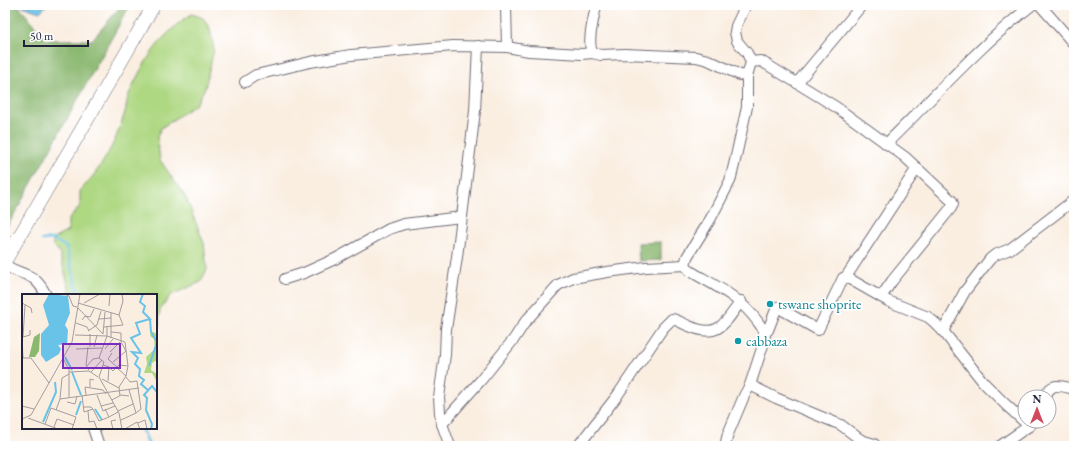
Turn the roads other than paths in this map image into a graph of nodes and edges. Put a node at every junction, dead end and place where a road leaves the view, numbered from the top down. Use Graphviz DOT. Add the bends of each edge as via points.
graph roads {
  1 [pos="154,5"];
  2 [pos="506,5"];
  3 [pos="596,5"];
  4 [pos="746,5"];
  5 [pos="862,5"];
  6 [pos="1032,5"];
  7 [pos="1040,5"];
  8 [pos="1074,44"];
  9 [pos="478,46"];
  10 [pos="507,47"];
  11 [pos="592,53"];
  12 [pos="751,62"];
  13 [pos="747,76"];
  14 [pos="245,82"];
  15 [pos="797,83"];
  16 [pos="886,144"];
  17 [pos="917,168"];
  18 [pos="1074,200"];
  19 [pos="461,217"];
  20 [pos="5,261"];
  21 [pos="5,265"];
  22 [pos="685,266"];
  23 [pos="846,277"];
  24 [pos="285,279"];
  25 [pos="45,294"];
  26 [pos="881,297"];
  27 [pos="741,302"];
  28 [pos="943,331"];
  29 [pos="765,333"];
  30 [pos="750,385"];
  31 [pos="1049,389"];
  32 [pos="1074,389"];
  33 [pos="1017,413"];
  34 [pos="442,424"];
  35 [pos="92,429"];
  36 [pos="1025,429"];
  37 [pos="860,443"];
  38 [pos="1007,444"];
  39 [pos="99,446"];
  40 [pos="450,446"];
  41 [pos="578,446"];
  42 [pos="725,446"];
  43 [pos="876,446"];
  1 -- 20 [label="main road"];
  2 -- 10 [label="street"];
  3 -- 11 [label="street" via="590,40"];
  4 -- 12 [label="street" via="735,32 737,41"];
  5 -- 15 [label="street"];
  6 -- 16 [label="street" via="979,51"];
  7 -- 8 [label="street"];
  9 -- 10 [label="street"];
  9 -- 14 [label="street" via="351,55 256,75"];
  9 -- 19 [label="street" via="474,111"];
  10 -- 11 [label="street" via="529,51"];
  11 -- 13 [label="street" via="696,57"];
  12 -- 13 [label="street"];
  12 -- 15 [label="street" via="761,61"];
  13 -- 22 [label="street" via="747,107 730,181 687,257"];
  15 -- 16 [label="street" via="836,107"];
  16 -- 17 [label="street"];
  17 -- 23 [label="street"];
  17 -- 26 [label="street" via="953,204"];
  18 -- 28 [label="street" via="1010,249 990,259 965,292"];
  19 -- 24 [label="street" via="404,224 389,229 335,259"];
  19 -- 34 [label="street" via="440,391"];
  21 -- 25 [label="street" via="12,270 30,275 40,284"];
  22 -- 27 [label="street"];
  22 -- 34 [label="street" via="607,272 573,278 558,284"];
  23 -- 26 [label="street"];
  23 -- 29 [label="street" via="842,278 818,330 777,307"];
  26 -- 28 [label="street" via="928,318"];
  27 -- 29 [label="street"];
  27 -- 41 [label="street" via="726,322 709,332 672,319"];
  28 -- 33 [label="street" via="984,383 1004,404"];
  29 -- 30 [label="street"];
  30 -- 37 [label="street" via="841,425"];
  30 -- 42 [label="street"];
  31 -- 32 [label="street" via="1055,385"];
  34 -- 40 [label="street"];
  35 -- 39 [label="street"];
  36 -- 38 [label="street"];
  37 -- 43 [label="street"];
}
